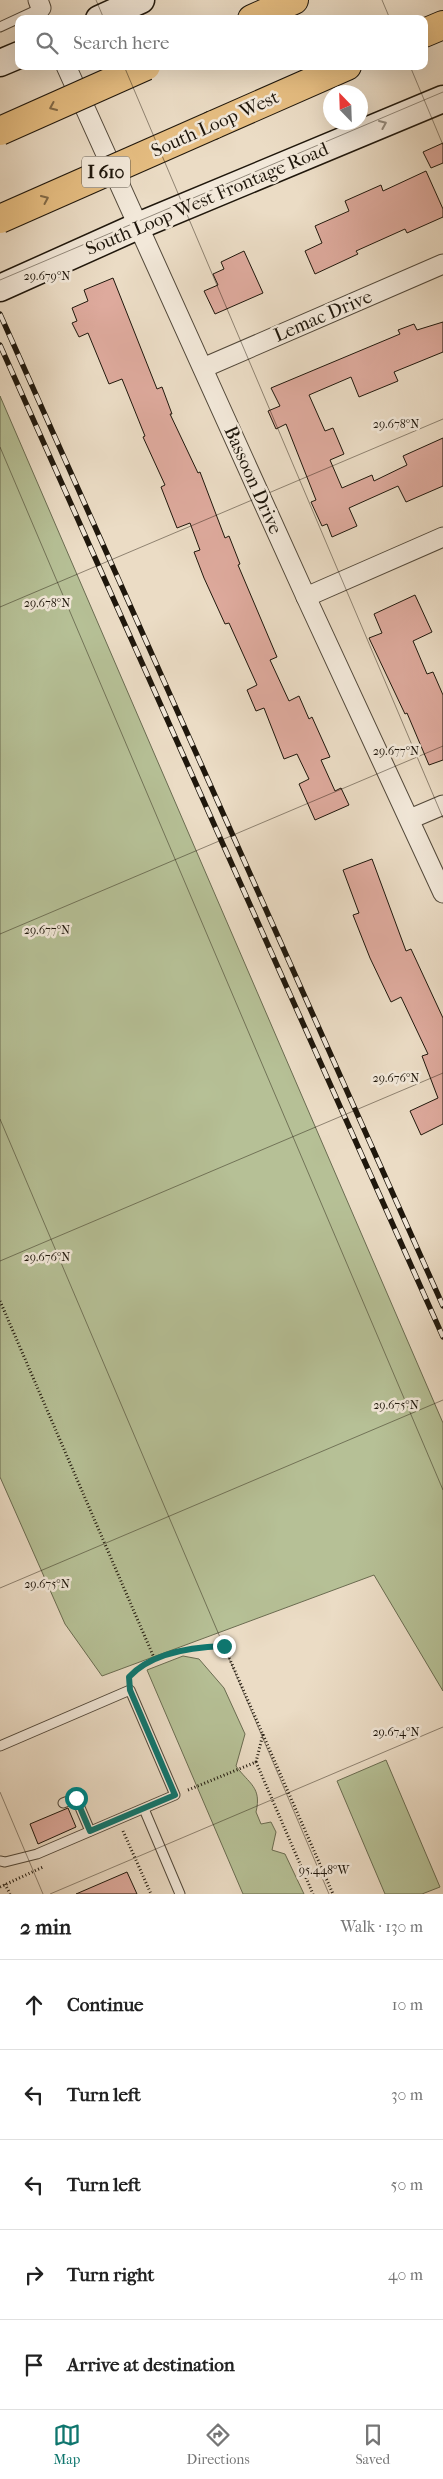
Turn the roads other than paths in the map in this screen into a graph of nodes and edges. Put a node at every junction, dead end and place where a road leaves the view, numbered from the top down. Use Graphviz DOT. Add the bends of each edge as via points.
graph roads {
  1 [pos="140,0"];
  2 [pos="294,0"];
  3 [pos="40,4"];
  4 [pos="21,15"];
  5 [pos="108,15"];
  6 [pos="261,15"];
  7 [pos="15,18"];
  8 [pos="443,25"];
  9 [pos="0,27"];
  10 [pos="428,31"];
  11 [pos="15,57"];
  12 [pos="0,63"];
  13 [pos="68,70"];
  14 [pos="137,70"];
  15 [pos="338,70"];
  16 [pos="443,99"];
  17 [pos="0,131"];
  18 [pos="0,219"];
  19 [pos="138,226"];
  20 [pos="443,264"];
  21 [pos="0,288"];
  22 [pos="203,368"];
  23 [pos="443,537"];
  24 [pos="306,597"];
  25 [pos="443,805"];
  26 [pos="410,819"];
  27 [pos="443,892"];
  28 [pos="0,1746"];
  29 [pos="63,1804"];
  30 [pos="144,1809"];
  31 [pos="90,1831"];
  32 [pos="0,1861"];
  33 [pos="180,1894"];
  1 -- 5 [label="main road"];
  2 -- 6 [label="highway"];
  3 -- 4 [label="lane"];
  7 -- 9 [label="lane"];
  8 -- 10 [label="highway"];
  11 -- 12 [label="main road"];
  13 -- 19 [label="street, Bassoon Drive"];
  14 -- 17 [label="highway, one-way, bridge"];
  18 -- 15 [label="highway, South Loop West / I 610, one-way, bridge"];
  19 -- 16 [label="main road, South Loop West Frontage Road, one-way"];
  19 -- 21 [label="main road, South Loop West Frontage Road"];
  19 -- 22 [label="street, Bassoon Drive"];
  20 -- 22 [label="street, Lemac Drive"];
  22 -- 24 [label="street, Bassoon Drive"];
  23 -- 24 [label="street"];
  24 -- 26 [label="street, Bassoon Drive"];
  25 -- 26 [label="street"];
  26 -- 27 [label="street, Bassoon Drive"];
  28 -- 30 [label="lane" via="130,1690 175,1795"];
  29 -- 31 [label="lane" via="76,1798"];
  30 -- 31 [label="lane"];
  30 -- 33 [label="lane"];
  31 -- 32 [label="lane" via="37,1854"];
}
